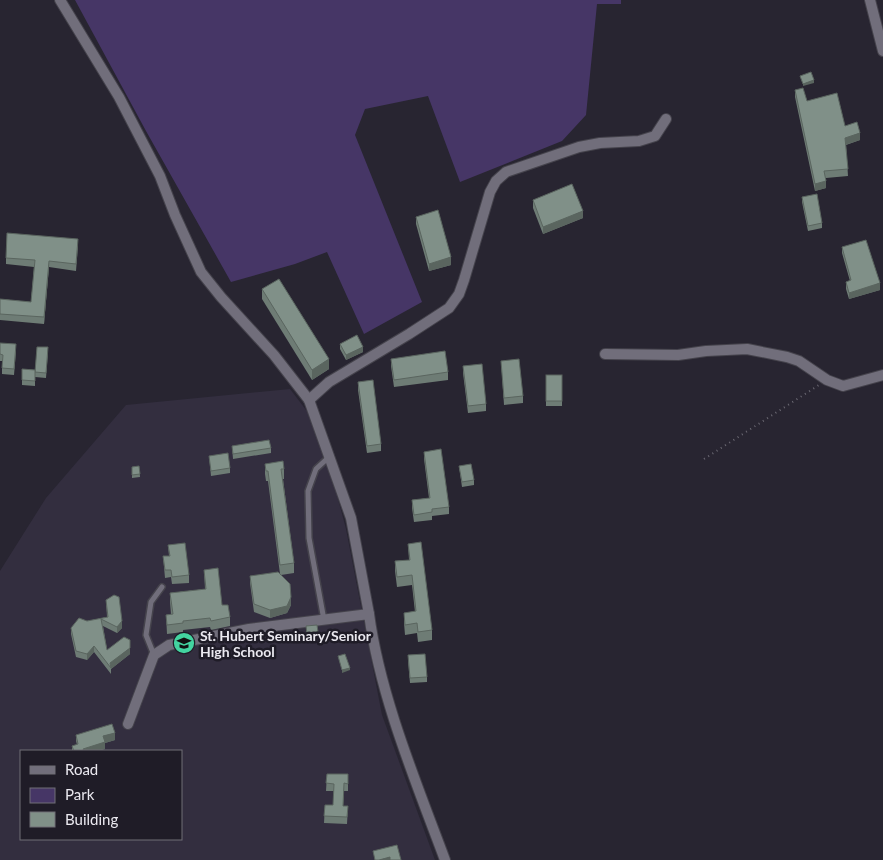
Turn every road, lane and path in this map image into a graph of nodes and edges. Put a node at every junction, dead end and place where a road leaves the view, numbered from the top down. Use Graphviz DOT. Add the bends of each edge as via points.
graph roads {
  1 [pos="60,0"];
  2 [pos="870,0"];
  3 [pos="879,19"];
  4 [pos="883,51"];
  5 [pos="666,120"];
  6 [pos="606,354"];
  7 [pos="883,376"];
  8 [pos="827,380"];
  9 [pos="309,400"];
  10 [pos="329,457"];
  11 [pos="704,459"];
  12 [pos="162,587"];
  13 [pos="369,614"];
  14 [pos="324,620"];
  15 [pos="154,655"];
  16 [pos="128,724"];
  17 [pos="445,860"];
  1 -- 9 [label="street" via="119,98 160,176 201,272"];
  2 -- 3 [label="street"];
  3 -- 4 [label="street"];
  5 -- 9 [label="street" via="655,136 639,141 579,147 506,172 490,192 464,280 449,308 329,382"];
  6 -- 8 [label="street" via="678,356 747,349 799,361"];
  7 -- 8 [label="street" via="842,386"];
  8 -- 11 [label="path"];
  9 -- 10 [label="street"];
  10 -- 13 [label="street" via="351,518"];
  10 -- 14 [label="lane" via="316,468 308,491 309,538"];
  12 -- 15 [label="lane" via="151,602 146,635"];
  13 -- 14 [label="street"];
  13 -- 17 [label="street" via="396,724"];
  14 -- 15 [label="street" via="249,629 169,645"];
  15 -- 16 [label="street"];
}
